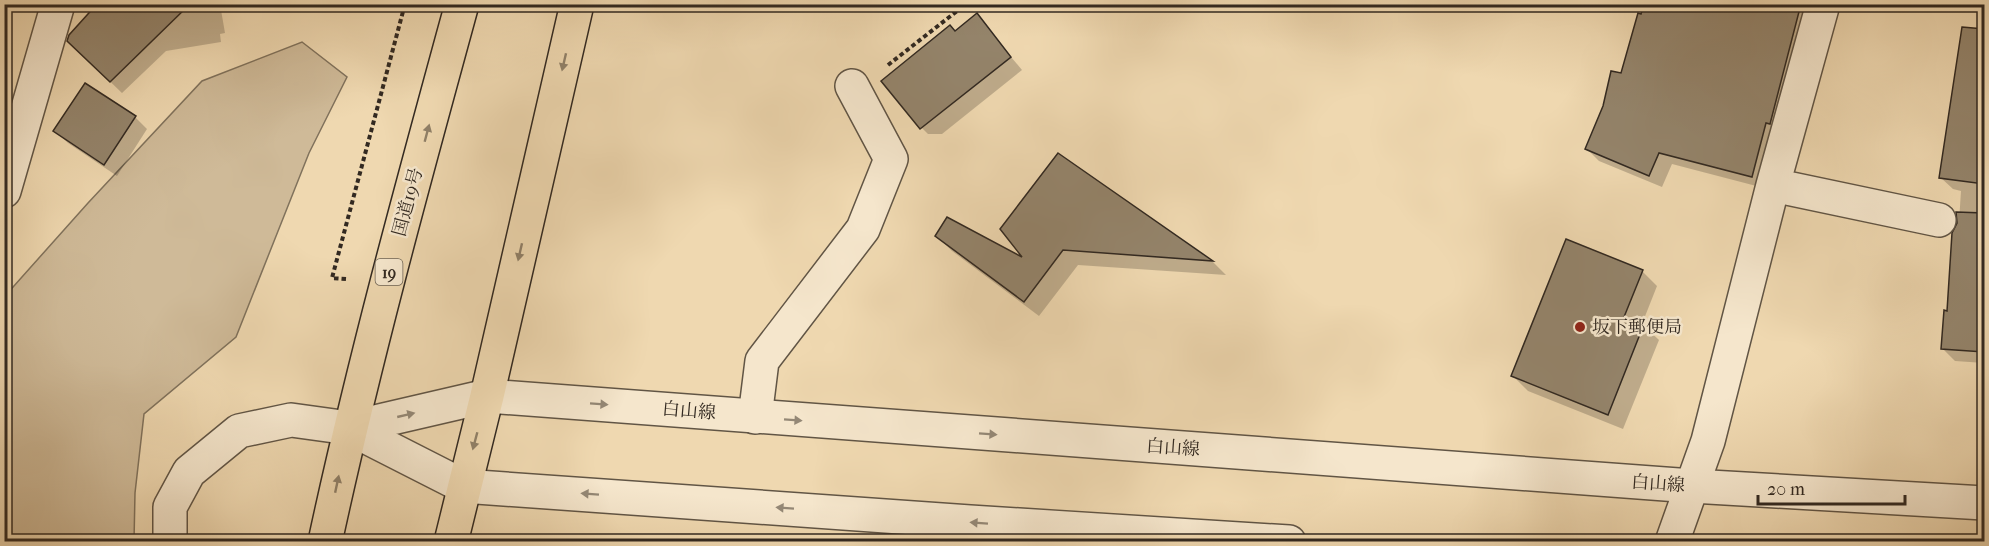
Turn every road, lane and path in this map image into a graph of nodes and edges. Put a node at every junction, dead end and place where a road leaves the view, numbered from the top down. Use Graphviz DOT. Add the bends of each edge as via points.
graph roads {
  1 [pos="58,4"];
  2 [pos="405,4"];
  3 [pos="462,4"];
  4 [pos="577,4"];
  5 [pos="966,4"];
  6 [pos="1822,4"];
  7 [pos="853,89"];
  8 [pos="1773,185"];
  9 [pos="4,191"];
  10 [pos="1938,220"];
  11 [pos="386,283"];
  12 [pos="487,396"];
  13 [pos="755,417"];
  14 [pos="349,428"];
  15 [pos="463,486"];
  16 [pos="1692,486"];
  17 [pos="1984,504"];
  18 [pos="170,542"];
  19 [pos="325,542"];
  20 [pos="451,542"];
  21 [pos="1289,542"];
  22 [pos="1672,542"];
  1 -- 9 [label="street"];
  2 -- 11 [label="path" via="332,278"];
  11 -- 3 [label="highway, 国道19号 / 19, one-way"];
  4 -- 12 [label="highway, one-way"];
  5 -- 7 [label="path"];
  6 -- 8 [label="street"];
  7 -- 13 [label="street" via="891,159 864,229 762,361"];
  8 -- 10 [label="street"];
  8 -- 16 [label="street" via="1708,441"];
  11 -- 14 [label="highway, 国道19号 / 19"];
  12 -- 13 [label="street, 白山線, one-way"];
  14 -- 12 [label="street, 白山線, one-way"];
  12 -- 15 [label="highway, one-way"];
  13 -- 16 [label="street, 白山線, one-way"];
  14 -- 15 [label="street"];
  14 -- 18 [label="street" via="291,420 239,431 189,472 170,507"];
  19 -- 14 [label="highway, 国道19号 / 19, one-way"];
  15 -- 20 [label="highway"];
  21 -- 15 [label="street, one-way"];
  16 -- 17 [label="street, 白山線"];
  16 -- 22 [label="street"];
}
